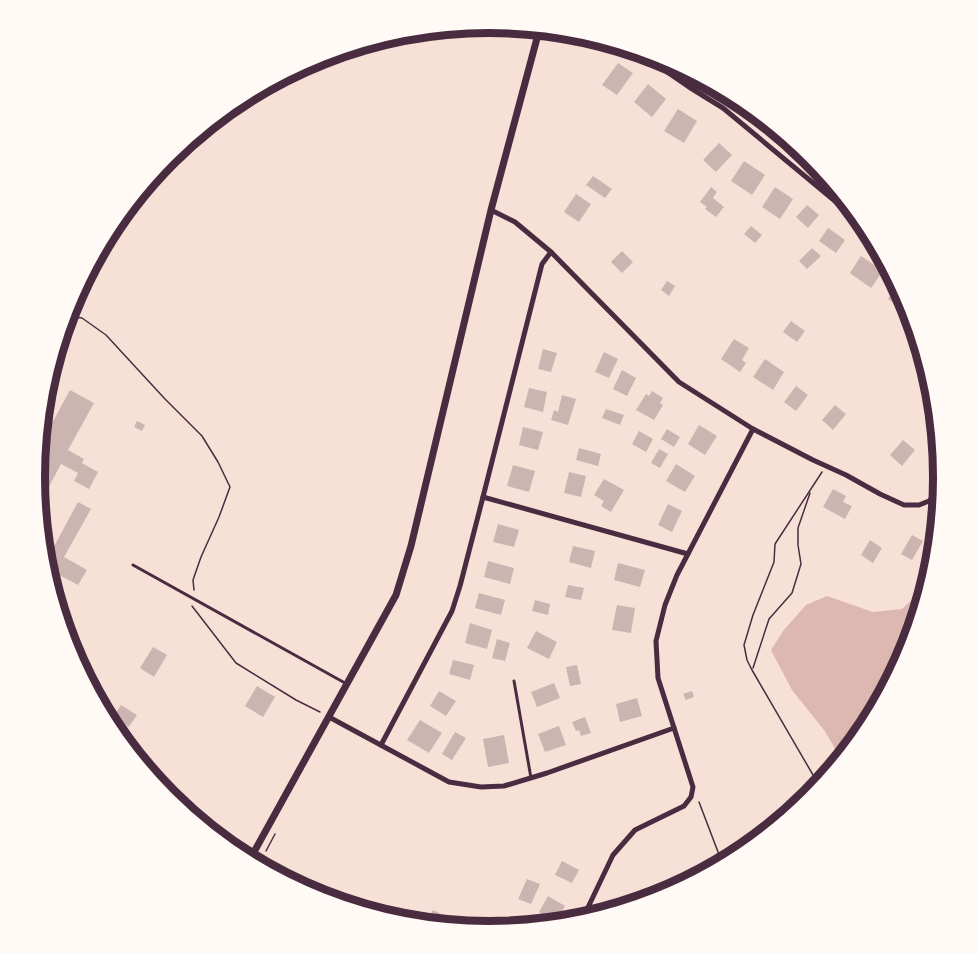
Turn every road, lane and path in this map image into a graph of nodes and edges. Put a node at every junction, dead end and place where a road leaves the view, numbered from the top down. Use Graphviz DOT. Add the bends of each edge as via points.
graph roads {
  1 [pos="538,36"];
  2 [pos="661,68"];
  3 [pos="842,207"];
  4 [pos="491,210"];
  5 [pos="551,252"];
  6 [pos="75,317"];
  7 [pos="753,429"];
  8 [pos="826,466"];
  9 [pos="811,489"];
  10 [pos="483,497"];
  11 [pos="933,497"];
  12 [pos="688,554"];
  13 [pos="133,565"];
  14 [pos="193,598"];
  15 [pos="752,670"];
  16 [pos="514,681"];
  17 [pos="347,684"];
  18 [pos="329,717"];
  19 [pos="674,728"];
  20 [pos="381,745"];
  21 [pos="531,778"];
  22 [pos="815,778"];
  23 [pos="693,787"];
  24 [pos="275,834"];
  25 [pos="266,850"];
  26 [pos="253,853"];
  27 [pos="720,856"];
  28 [pos="588,909"];
  1 -- 4 [label="street"];
  2 -- 3 [label="street" via="723,108"];
  4 -- 5 [label="street" via="515,222"];
  4 -- 17 [label="street" via="411,546 396,595"];
  5 -- 7 [label="street" via="679,382"];
  5 -- 10 [label="street" via="542,264"];
  6 -- 14 [label="path" via="106,335 202,436 230,487 193,580"];
  7 -- 8 [label="street"];
  7 -- 12 [label="street"];
  8 -- 9 [label="path"];
  8 -- 11 [label="street" via="904,505 919,505"];
  9 -- 15 [label="path" via="798,528 801,564 792,593 769,619"];
  9 -- 15 [label="path" via="776,544 774,562 744,645"];
  10 -- 12 [label="street"];
  10 -- 20 [label="street" via="452,611"];
  12 -- 19 [label="street" via="665,605 656,641 658,678"];
  13 -- 14 [label="lane"];
  14 -- 17 [label="lane"];
  14 -- 18 [label="path" via="191,605 236,663"];
  15 -- 22 [label="path"];
  16 -- 21 [label="lane"];
  17 -- 18 [label="street"];
  18 -- 20 [label="street"];
  18 -- 26 [label="street"];
  19 -- 21 [label="street"];
  19 -- 23 [label="street"];
  20 -- 21 [label="street" via="449,782 504,786"];
  23 -- 27 [label="path"];
  23 -- 28 [label="street" via="684,806 635,830 613,855"];
  24 -- 25 [label="path"];
}
